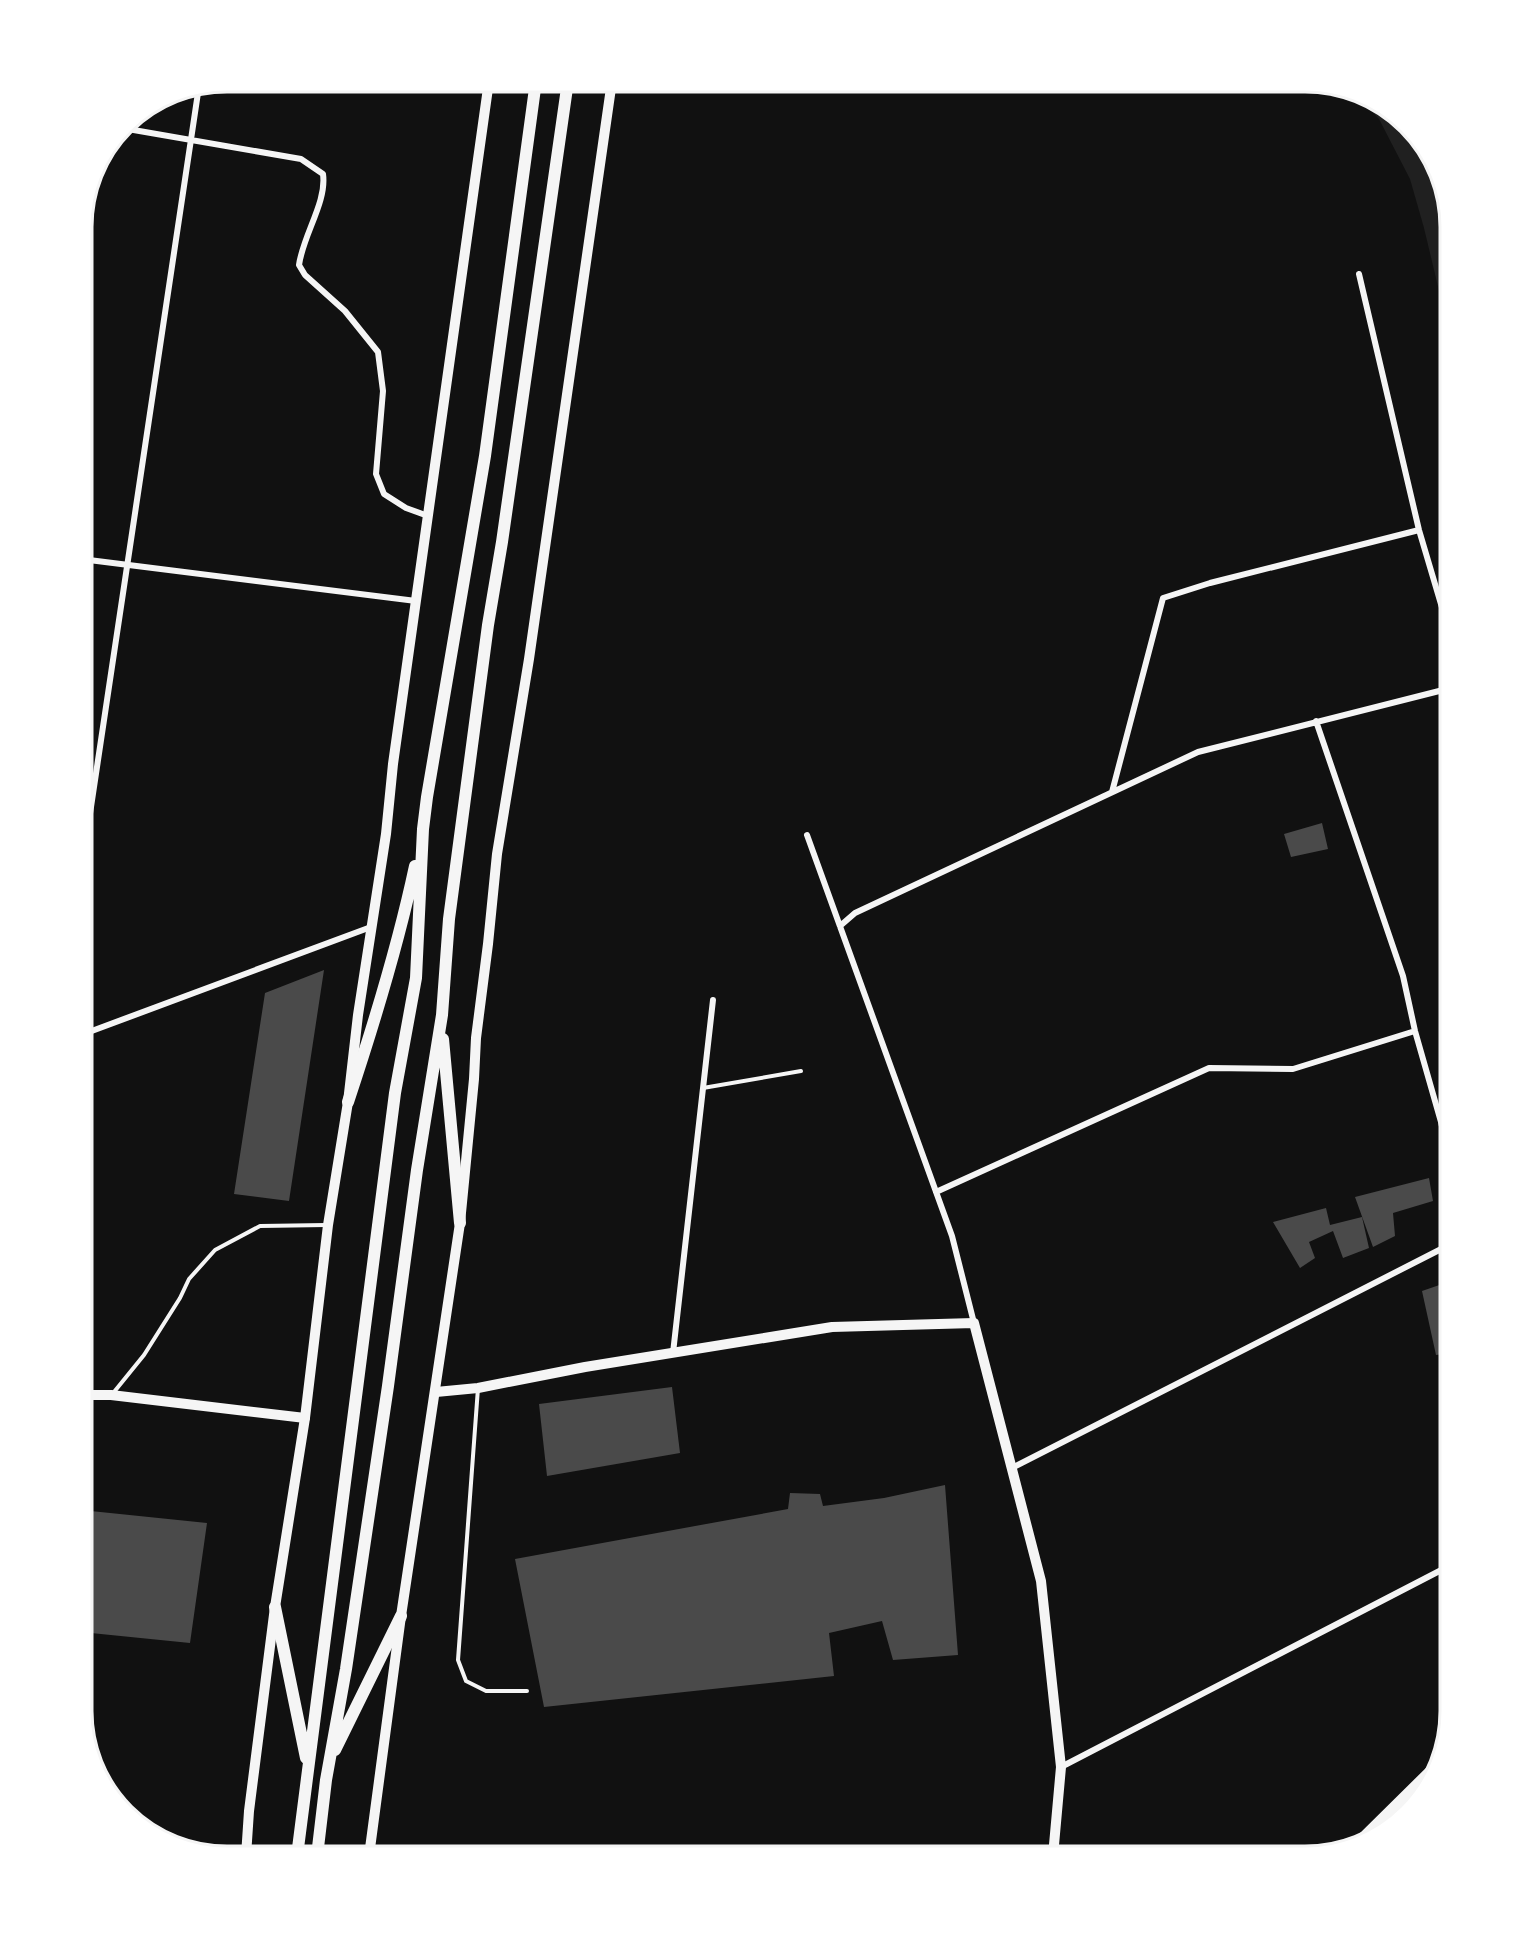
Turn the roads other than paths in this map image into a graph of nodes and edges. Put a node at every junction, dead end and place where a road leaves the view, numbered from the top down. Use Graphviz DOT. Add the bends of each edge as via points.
graph roads {
  1 [pos="487,92"];
  2 [pos="535,92"];
  3 [pos="566,92"];
  4 [pos="610,92"];
  5 [pos="198,95"];
  6 [pos="132,130"];
  7 [pos="190,139"];
  8 [pos="1359,274"];
  9 [pos="428,516"];
  10 [pos="1419,530"];
  11 [pos="92,560"];
  12 [pos="127,565"];
  13 [pos="417,601"];
  14 [pos="1441,604"];
  15 [pos="1441,690"];
  16 [pos="1316,721"];
  17 [pos="1112,792"];
  18 [pos="92,800"];
  19 [pos="423,829"];
  20 [pos="807,835"];
  21 [pos="840,926"];
  22 [pos="372,927"];
  23 [pos="713,1000"];
  24 [pos="441,1022"];
  25 [pos="92,1031"];
  26 [pos="1415,1031"];
  27 [pos="801,1071"];
  28 [pos="703,1088"];
  29 [pos="348,1102"];
  30 [pos="1441,1122"];
  31 [pos="936,1192"];
  32 [pos="460,1223"];
  33 [pos="328,1225"];
  34 [pos="1441,1249"];
  35 [pos="974,1323"];
  36 [pos="673,1353"];
  37 [pos="478,1388"];
  38 [pos="436,1392"];
  39 [pos="92,1395"];
  40 [pos="111,1395"];
  41 [pos="305,1418"];
  42 [pos="1012,1468"];
  43 [pos="1441,1570"];
  44 [pos="275,1606"];
  45 [pos="401,1616"];
  46 [pos="527,1691"];
  47 [pos="330,1760"];
  48 [pos="1061,1767"];
  49 [pos="309,1769"];
  50 [pos="1422,1779"];
  51 [pos="1373,1827"];
  52 [pos="245,1846"];
  53 [pos="298,1846"];
  54 [pos="318,1846"];
  55 [pos="370,1846"];
  56 [pos="1054,1846"];
  1 -- 9 [label="main road"];
  2 -- 19 [label="main road" via="485,456"];
  3 -- 24 [label="main road" via="488,625 450,919"];
  4 -- 32 [label="main road" via="497,854"];
  5 -- 7 [label="street"];
  6 -- 7 [label="street"];
  7 -- 9 [label="street" via="300,159 323,174 324,186 299,265 345,311 378,352 383,391 376,474 384,494"];
  7 -- 12 [label="street"];
  8 -- 10 [label="street"];
  9 -- 13 [label="main road"];
  10 -- 14 [label="street"];
  10 -- 17 [label="street" via="1163,598"];
  11 -- 12 [label="street"];
  12 -- 13 [label="street"];
  12 -- 18 [label="street"];
  13 -- 22 [label="main road"];
  15 -- 16 [label="street"];
  16 -- 17 [label="street" via="1198,752"];
  16 -- 26 [label="street" via="1403,976"];
  17 -- 21 [label="street" via="855,913"];
  19 -- 29 [label="main road" via="380,1007"];
  19 -- 49 [label="main road" via="416,978 395,1093"];
  20 -- 21 [label="street"];
  21 -- 31 [label="street"];
  22 -- 25 [label="street"];
  22 -- 29 [label="main road"];
  23 -- 28 [label="street"];
  24 -- 32 [label="main road"];
  24 -- 47 [label="main road"];
  26 -- 30 [label="street"];
  26 -- 31 [label="street" via="1293,1069 1209,1068"];
  27 -- 28 [label="lane"];
  28 -- 36 [label="street"];
  29 -- 33 [label="main road"];
  31 -- 35 [label="street" via="952,1236"];
  32 -- 38 [label="main road"];
  33 -- 40 [label="lane" via="260,1227 215,1250 189,1279 144,1355"];
  33 -- 41 [label="main road"];
  34 -- 42 [label="street"];
  35 -- 36 [label="main road" via="832,1327"];
  35 -- 42 [label="main road"];
  36 -- 37 [label="main road"];
  37 -- 38 [label="main road"];
  37 -- 46 [label="lane" via="458,1660 466,1681 486,1691"];
  38 -- 45 [label="main road"];
  39 -- 40 [label="main road"];
  40 -- 41 [label="main road"];
  41 -- 44 [label="main road"];
  42 -- 48 [label="main road" via="1041,1581"];
  43 -- 48 [label="street"];
  44 -- 49 [label="main road"];
  44 -- 52 [label="main road"];
  45 -- 47 [label="main road"];
  45 -- 55 [label="main road"];
  47 -- 54 [label="main road"];
  48 -- 56 [label="main road"];
  49 -- 53 [label="main road"];
  50 -- 51 [label="main road"];
}
